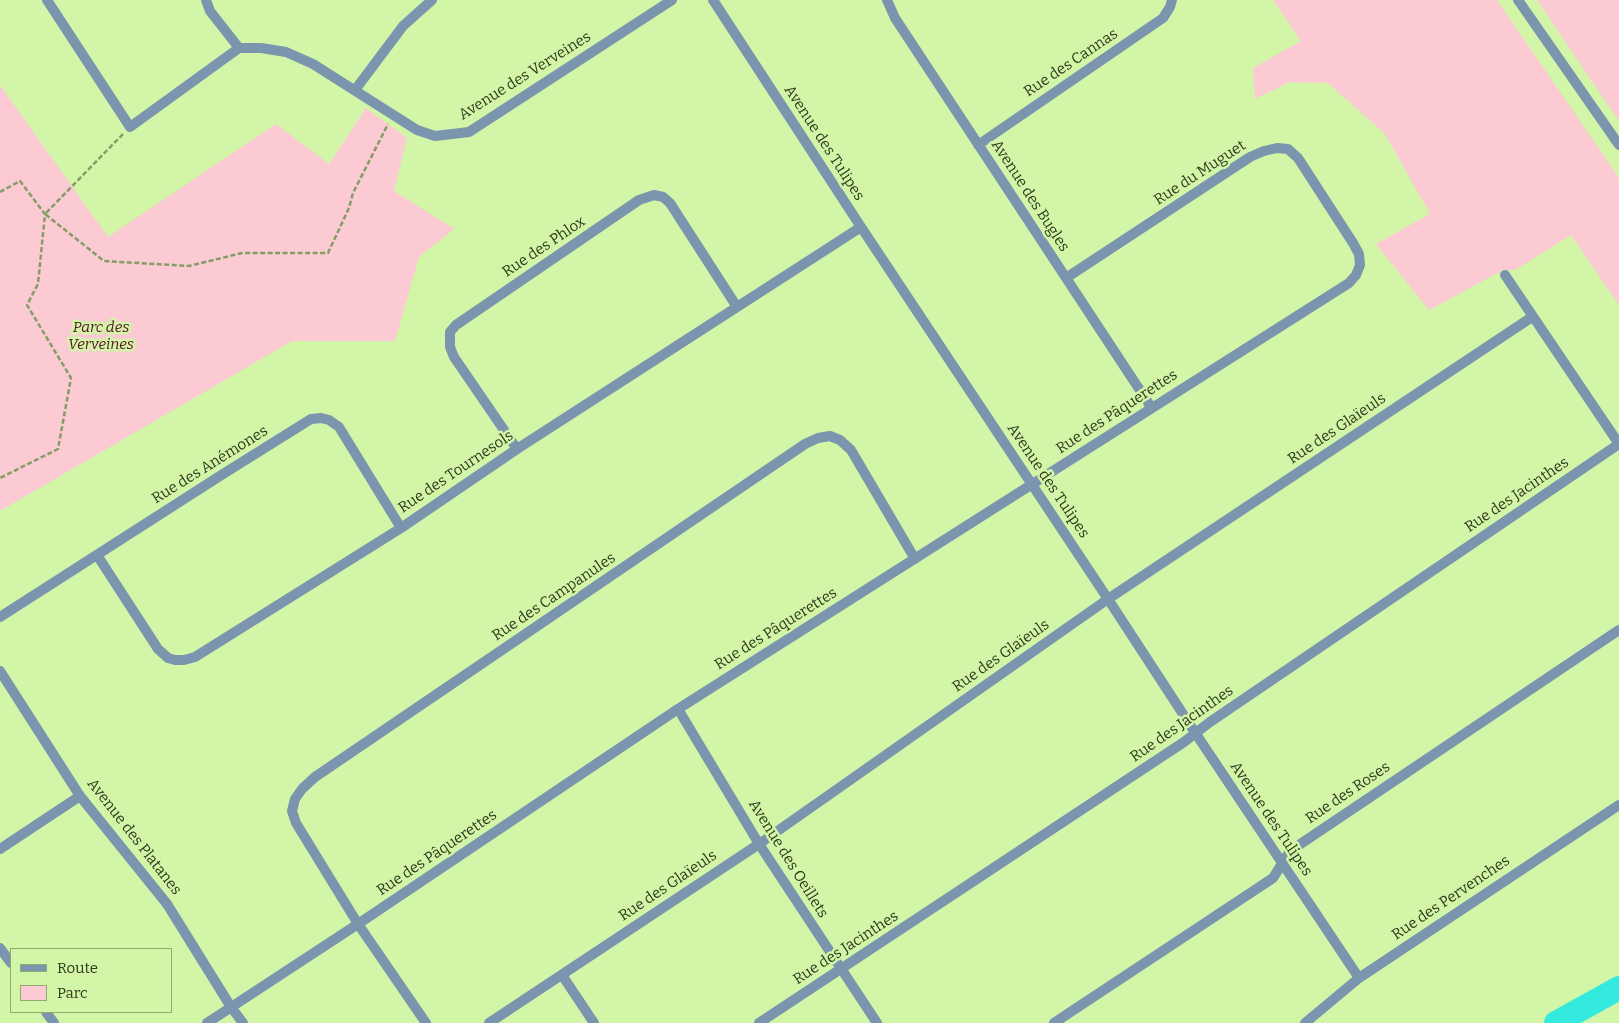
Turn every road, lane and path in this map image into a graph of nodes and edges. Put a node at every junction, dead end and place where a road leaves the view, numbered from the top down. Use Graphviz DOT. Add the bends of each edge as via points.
graph roads {
  1 [pos="47,0"];
  2 [pos="206,0"];
  3 [pos="432,0"];
  4 [pos="672,0"];
  5 [pos="713,0"];
  6 [pos="887,0"];
  7 [pos="1172,0"];
  8 [pos="1518,0"];
  9 [pos="239,48"];
  10 [pos="355,90"];
  11 [pos="388,124"];
  12 [pos="130,127"];
  13 [pos="978,145"];
  14 [pos="1619,145"];
  15 [pos="0,192"];
  16 [pos="45,214"];
  17 [pos="861,227"];
  18 [pos="1360,265"];
  19 [pos="1505,275"];
  20 [pos="1066,278"];
  21 [pos="737,307"];
  22 [pos="1532,317"];
  23 [pos="1151,408"];
  24 [pos="1619,444"];
  25 [pos="517,449"];
  26 [pos="0,478"];
  27 [pos="1033,484"];
  28 [pos="401,528"];
  29 [pos="97,555"];
  30 [pos="915,559"];
  31 [pos="1108,599"];
  32 [pos="0,617"];
  33 [pos="1619,630"];
  34 [pos="0,671"];
  35 [pos="678,708"];
  36 [pos="1196,734"];
  37 [pos="80,796"];
  38 [pos="1619,804"];
  39 [pos="760,844"];
  40 [pos="0,849"];
  41 [pos="1282,862"];
  42 [pos="358,924"];
  43 [pos="0,948"];
  44 [pos="10,962"];
  45 [pos="841,969"];
  46 [pos="562,975"];
  47 [pos="1359,978"];
  48 [pos="231,1007"];
  49 [pos="207,1023"];
  50 [pos="243,1023"];
  51 [pos="426,1023"];
  52 [pos="489,1023"];
  53 [pos="594,1023"];
  54 [pos="759,1023"];
  55 [pos="877,1023"];
  56 [pos="1054,1023"];
  57 [pos="1305,1023"];
  1 -- 12 [label="street"];
  2 -- 9 [label="street" via="210,11"];
  3 -- 10 [label="street" via="403,26"];
  4 -- 10 [label="street, Avenue des Verveines" via="469,132 435,136 417,130"];
  5 -- 17 [label="street, Avenue des Tulipes"];
  6 -- 13 [label="street, Avenue des Bugles" via="895,18"];
  7 -- 13 [label="street, Rue des Cannas" via="1163,18"];
  8 -- 14 [label="street"];
  9 -- 10 [label="street, Avenue des Verveines" via="286,52"];
  9 -- 12 [label="street"];
  11 -- 16 [label="path" via="353,193 328,253 242,253 189,266 104,262"];
  12 -- 16 [label="path"];
  13 -- 20 [label="street, Avenue des Bugles"];
  15 -- 16 [label="path" via="20,181"];
  16 -- 26 [label="path" via="38,284 27,305 71,378 58,449"];
  17 -- 21 [label="street, Rue des Tournesols"];
  17 -- 27 [label="street, Avenue des Tulipes"];
  18 -- 20 [label="street, Rue du Muguet" via="1353,243 1298,158 1288,149 1277,148 1250,157"];
  18 -- 23 [label="street, Rue des Pâquerettes" via="1349,283"];
  19 -- 22 [label="street"];
  20 -- 23 [label="street, Avenue des Bugles"];
  21 -- 25 [label="street, Rue des Tournesols"];
  21 -- 25 [label="street, Rue des Phlox" via="670,203 654,195 638,200 450,332 454,357"];
  22 -- 24 [label="street"];
  22 -- 31 [label="street, Rue des Glaïeuls"];
  23 -- 27 [label="street, Rue des Pâquerettes"];
  24 -- 36 [label="street, Rue des Jacinthes"];
  25 -- 28 [label="street, Rue des Tournesols"];
  27 -- 30 [label="street, Rue des Pâquerettes"];
  27 -- 31 [label="street, Avenue des Tulipes"];
  28 -- 29 [label="street, Rue des Tournesols" via="195,657 184,660 168,658 158,649"];
  28 -- 29 [label="street, Rue des Anémones" via="339,427 321,418 311,419"];
  29 -- 32 [label="street, Rue des Anémones"];
  30 -- 35 [label="street, Rue des Pâquerettes"];
  30 -- 42 [label="street, Rue des Campanules" via="851,450 830,436 805,444 315,777 302,789 292,811 296,823"];
  31 -- 36 [label="street, Avenue des Tulipes"];
  31 -- 39 [label="street, Rue des Glaïeuls"];
  33 -- 41 [label="street, Rue des Roses" via="1290,851"];
  34 -- 37 [label="street, Avenue des Platanes"];
  35 -- 39 [label="street, Avenue des Oeillets"];
  35 -- 42 [label="street, Rue des Pâquerettes"];
  36 -- 41 [label="street, Avenue des Tulipes"];
  36 -- 45 [label="street, Rue des Jacinthes"];
  37 -- 40 [label="street"];
  37 -- 48 [label="street, Avenue des Platanes" via="167,904"];
  38 -- 47 [label="street, Rue des Pervenches"];
  39 -- 45 [label="street, Avenue des Oeillets"];
  39 -- 46 [label="street, Rue des Glaïeuls"];
  41 -- 47 [label="street, Avenue des Tulipes"];
  41 -- 56 [label="street, Rue des Roses" via="1273,878"];
  42 -- 48 [label="street, Rue des Pâquerettes"];
  42 -- 51 [label="street"];
  43 -- 44 [label="street"];
  45 -- 54 [label="street, Rue des Jacinthes"];
  45 -- 55 [label="street, Avenue des Oeillets"];
  46 -- 52 [label="street, Rue des Glaïeuls"];
  46 -- 53 [label="street"];
  47 -- 57 [label="street, Rue des Pervenches"];
  48 -- 49 [label="street, Rue des Pâquerettes"];
  48 -- 50 [label="street, Avenue des Platanes"];
}
